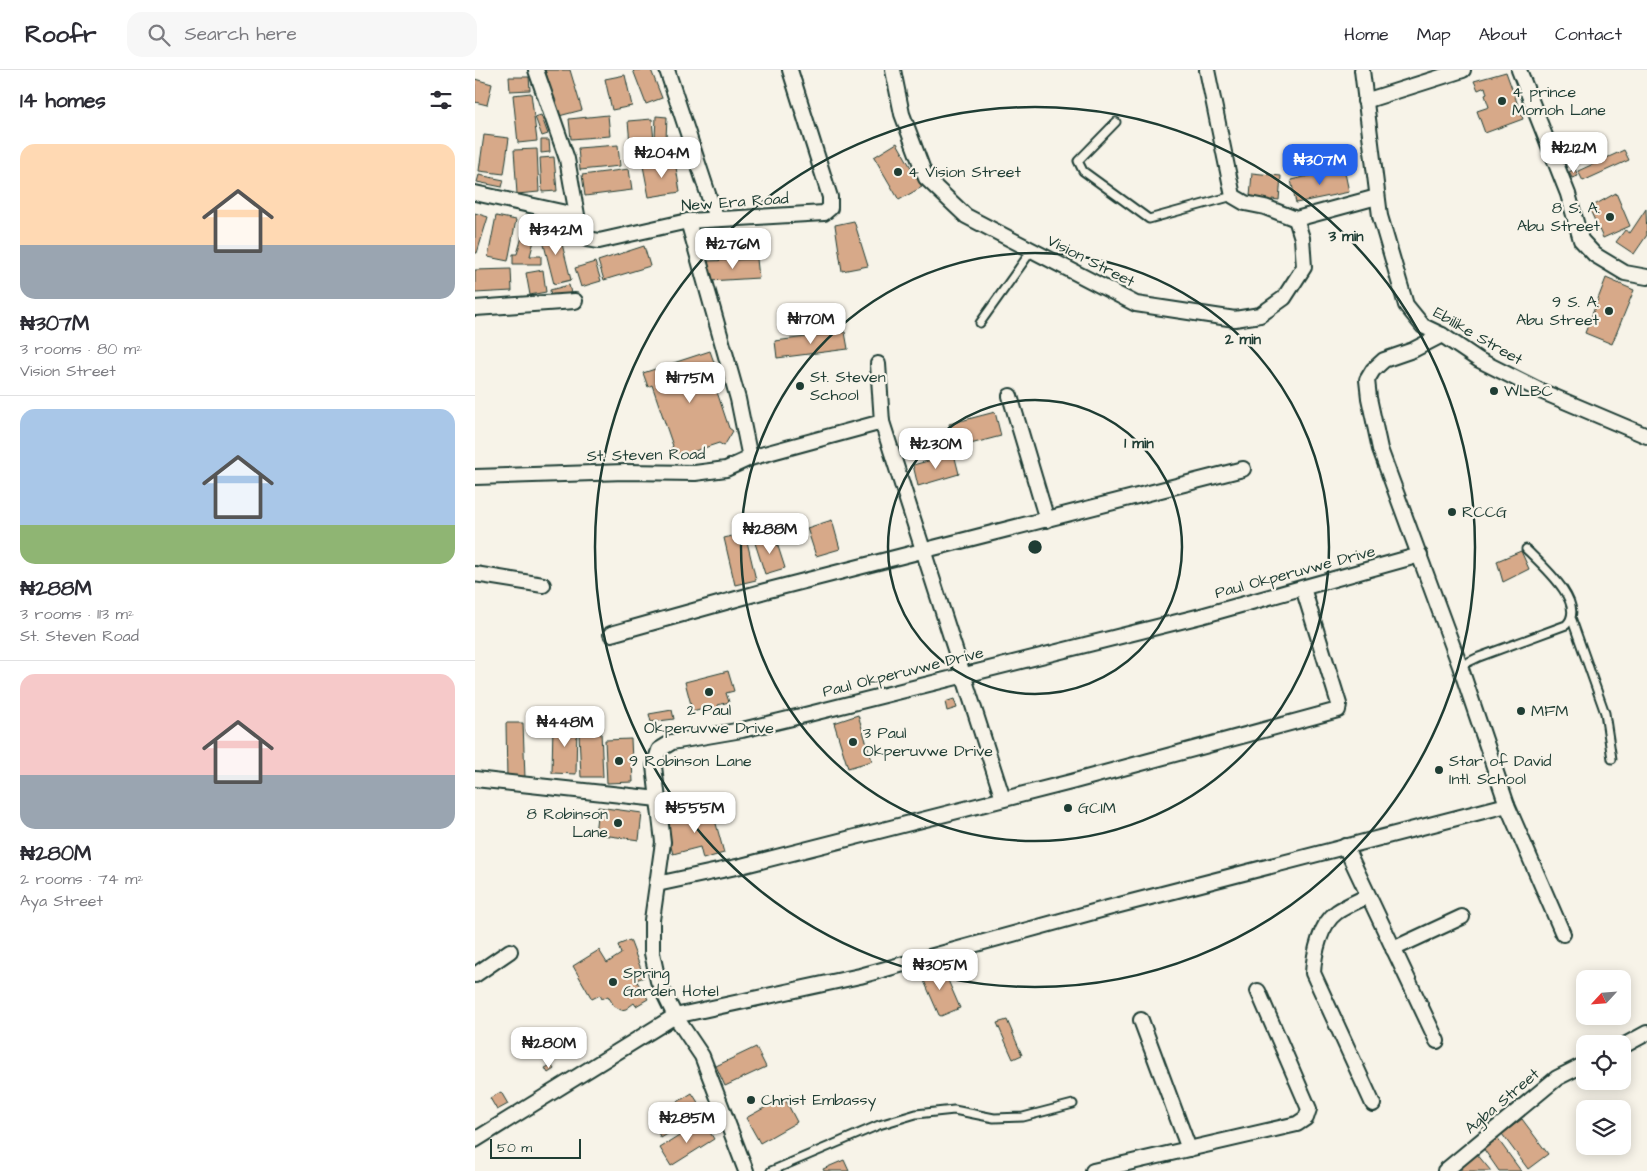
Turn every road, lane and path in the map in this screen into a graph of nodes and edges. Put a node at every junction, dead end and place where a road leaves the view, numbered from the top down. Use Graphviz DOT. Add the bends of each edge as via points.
graph roads {
  1 [pos="536,70"];
  2 [pos="667,70"];
  3 [pos="790,70"];
  4 [pos="893,70"];
  5 [pos="1207,70"];
  6 [pos="1362,70"];
  7 [pos="1463,70"];
  8 [pos="1519,70"];
  9 [pos="1365,101"];
  10 [pos="1116,122"];
  11 [pos="475,193"];
  12 [pos="1233,196"];
  13 [pos="1377,197"];
  14 [pos="575,216"];
  15 [pos="716,218"];
  16 [pos="1296,219"];
  17 [pos="688,221"];
  18 [pos="1032,250"];
  19 [pos="1647,277"];
  20 [pos="575,301"];
  21 [pos="475,308"];
  22 [pos="980,323"];
  23 [pos="1442,335"];
  24 [pos="878,364"];
  25 [pos="1010,396"];
  26 [pos="882,422"];
  27 [pos="1647,436"];
  28 [pos="750,458"];
  29 [pos="1243,469"];
  30 [pos="475,477"];
  31 [pos="1047,520"];
  32 [pos="1526,549"];
  33 [pos="923,552"];
  34 [pos="1420,555"];
  35 [pos="475,574"];
  36 [pos="543,585"];
  37 [pos="1303,588"];
  38 [pos="1571,620"];
  39 [pos="611,634"];
  40 [pos="1460,666"];
  41 [pos="961,675"];
  42 [pos="1612,759"];
  43 [pos="475,779"];
  44 [pos="658,799"];
  45 [pos="1003,799"];
  46 [pos="1507,805"];
  47 [pos="1345,846"];
  48 [pos="657,884"];
  49 [pos="1368,896"];
  50 [pos="1462,917"];
  51 [pos="1563,934"];
  52 [pos="1393,949"];
  53 [pos="510,952"];
  54 [pos="475,975"];
  55 [pos="1258,991"];
  56 [pos="675,1016"];
  57 [pos="1141,1020"];
  58 [pos="1647,1033"];
  59 [pos="1437,1041"];
  60 [pos="1631,1042"];
  61 [pos="1576,1068"];
  62 [pos="1073,1104"];
  63 [pos="1373,1104"];
  64 [pos="475,1140"];
  65 [pos="1189,1149"];
  66 [pos="1144,1165"];
  67 [pos="746,1171"];
  68 [pos="771,1171"];
  69 [pos="1093,1171"];
  70 [pos="1445,1171"];
  1 -- 14 [label="street, New Era Road" via="567,159"];
  2 -- 15 [label="street"];
  3 -- 15 [label="street, New Era Road" via="830,197 830,208 824,213"];
  4 -- 18 [label="street, Vision Street" via="901,114 926,178 966,216"];
  5 -- 12 [label="street"];
  6 -- 9 [label="street, Ebilike Street"];
  7 -- 9 [label="street"];
  8 -- 19 [label="street" via="1569,194 1581,240 1595,255 1617,268"];
  9 -- 13 [label="street, Ebilike Street"];
  10 -- 12 [label="lane" via="1078,161 1083,171 1149,220"];
  11 -- 14 [label="street"];
  12 -- 16 [label="street"];
  13 -- 16 [label="street"];
  13 -- 23 [label="street, Ebilike Street" via="1405,305 1423,326"];
  14 -- 17 [label="street, New Era Road" via="580,232 587,239 599,241"];
  15 -- 17 [label="street, New Era Road"];
  16 -- 18 [label="street, Vision Street" via="1302,238 1304,268 1284,298 1260,315 1235,319 1136,304"];
  17 -- 28 [label="street" via="738,399"];
  18 -- 22 [label="lane"];
  20 -- 21 [label="street"];
  23 -- 27 [label="street, Ebilike Street" via="1479,360 1543,392"];
  23 -- 34 [label="street" via="1385,360 1367,380 1380,449"];
  24 -- 26 [label="street"];
  25 -- 31 [label="street"];
  26 -- 28 [label="street, St. Steven Road"];
  26 -- 33 [label="street"];
  28 -- 30 [label="street, St. Steven Road" via="726,469 695,474 625,472"];
  29 -- 31 [label="street"];
  31 -- 33 [label="street"];
  32 -- 38 [label="lane" via="1563,588 1573,613"];
  33 -- 39 [label="street"];
  33 -- 41 [label="street"];
  34 -- 37 [label="street, Paul Okperuvwe Drive"];
  34 -- 40 [label="street"];
  35 -- 36 [label="street"];
  37 -- 41 [label="street, Paul Okperuvwe Drive"];
  37 -- 45 [label="street" via="1339,704 1338,710"];
  38 -- 40 [label="lane" via="1566,625"];
  38 -- 42 [label="lane" via="1605,713"];
  40 -- 46 [label="street"];
  41 -- 44 [label="street, Paul Okperuvwe Drive" via="742,730 672,742 659,750 655,757"];
  41 -- 45 [label="street"];
  43 -- 44 [label="street"];
  44 -- 48 [label="street, Paul Okperuvwe Drive" via="663,842"];
  45 -- 48 [label="street" via="741,866"];
  46 -- 47 [label="street"];
  46 -- 51 [label="street"];
  47 -- 49 [label="street"];
  47 -- 56 [label="street" via="860,976"];
  48 -- 56 [label="street, Paul Okperuvwe Drive" via="651,954 658,981"];
  49 -- 52 [label="street"];
  49 -- 63 [label="street" via="1336,913 1325,927 1313,973"];
  50 -- 52 [label="street"];
  52 -- 59 [label="street"];
  53 -- 54 [label="street"];
  55 -- 65 [label="street" via="1309,1110 1306,1118 1297,1124"];
  56 -- 64 [label="street"];
  56 -- 67 [label="street, Paul Okperuvwe Drive" via="702,1056"];
  57 -- 65 [label="street"];
  58 -- 60 [label="street"];
  61 -- 70 [label="street, Agba Street" via="1557,1078"];
  62 -- 68 [label="lane" via="1023,1117 994,1118 954,1110 916,1114 879,1125"];
  65 -- 66 [label="street"];
  66 -- 69 [label="street"];
}
